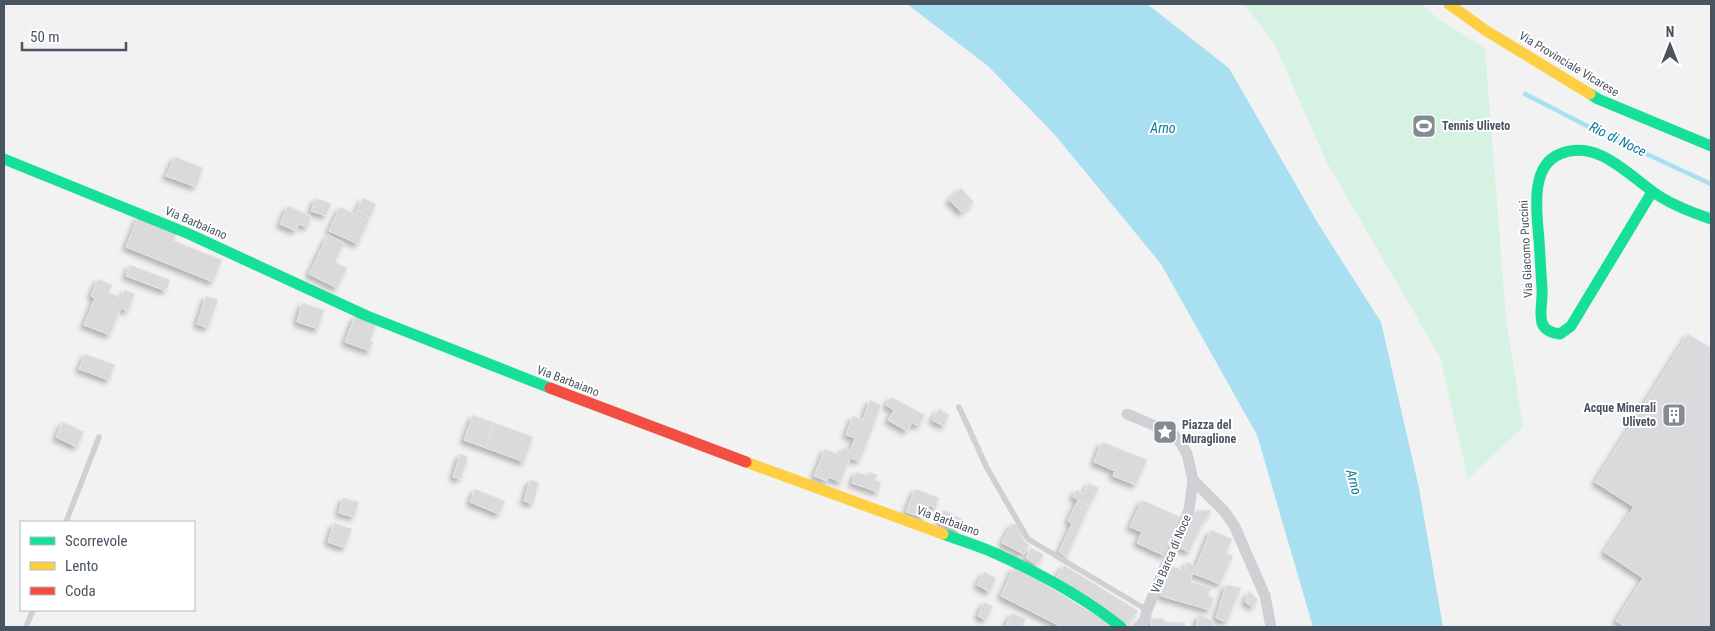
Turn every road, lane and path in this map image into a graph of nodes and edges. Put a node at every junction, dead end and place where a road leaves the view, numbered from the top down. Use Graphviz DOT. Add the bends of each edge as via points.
graph roads {
  1 [pos="1448,4"];
  2 [pos="1711,146"];
  3 [pos="4,159"];
  4 [pos="1652,192"];
  5 [pos="1711,219"];
  6 [pos="959,407"];
  7 [pos="1127,414"];
  8 [pos="99,437"];
  9 [pos="1193,480"];
  10 [pos="66,521"];
  11 [pos="1147,610"];
  12 [pos="33,611"];
  13 [pos="1142,625"];
  14 [pos="26,627"];
  15 [pos="1121,627"];
  16 [pos="1270,627"];
  1 -- 2 [label="street, Via Provinciale Vicarese" via="1598,99"];
  3 -- 15 [label="street, Via Barbaiano" via="190,234 367,316 480,362 1000,555 1079,597"];
  4 -- 4 [label="street, Via Giacomo Puccini" via="1613,162 1580,149 1554,156 1544,167 1537,189 1536,215 1543,300 1540,315 1549,332 1560,334 1575,321"];
  4 -- 5 [label="street, Via Giacomo Puccini"];
  6 -- 11 [label="lane" via="987,468 1028,540"];
  7 -- 9 [label="street" via="1172,433 1187,454"];
  8 -- 10 [label="lane"];
  9 -- 11 [label="street, Via Barca di Noce" via="1189,510"];
  9 -- 16 [label="street" via="1231,519 1265,596"];
  11 -- 13 [label="street, Via Barca di Noce"];
  12 -- 14 [label="lane"];
}
